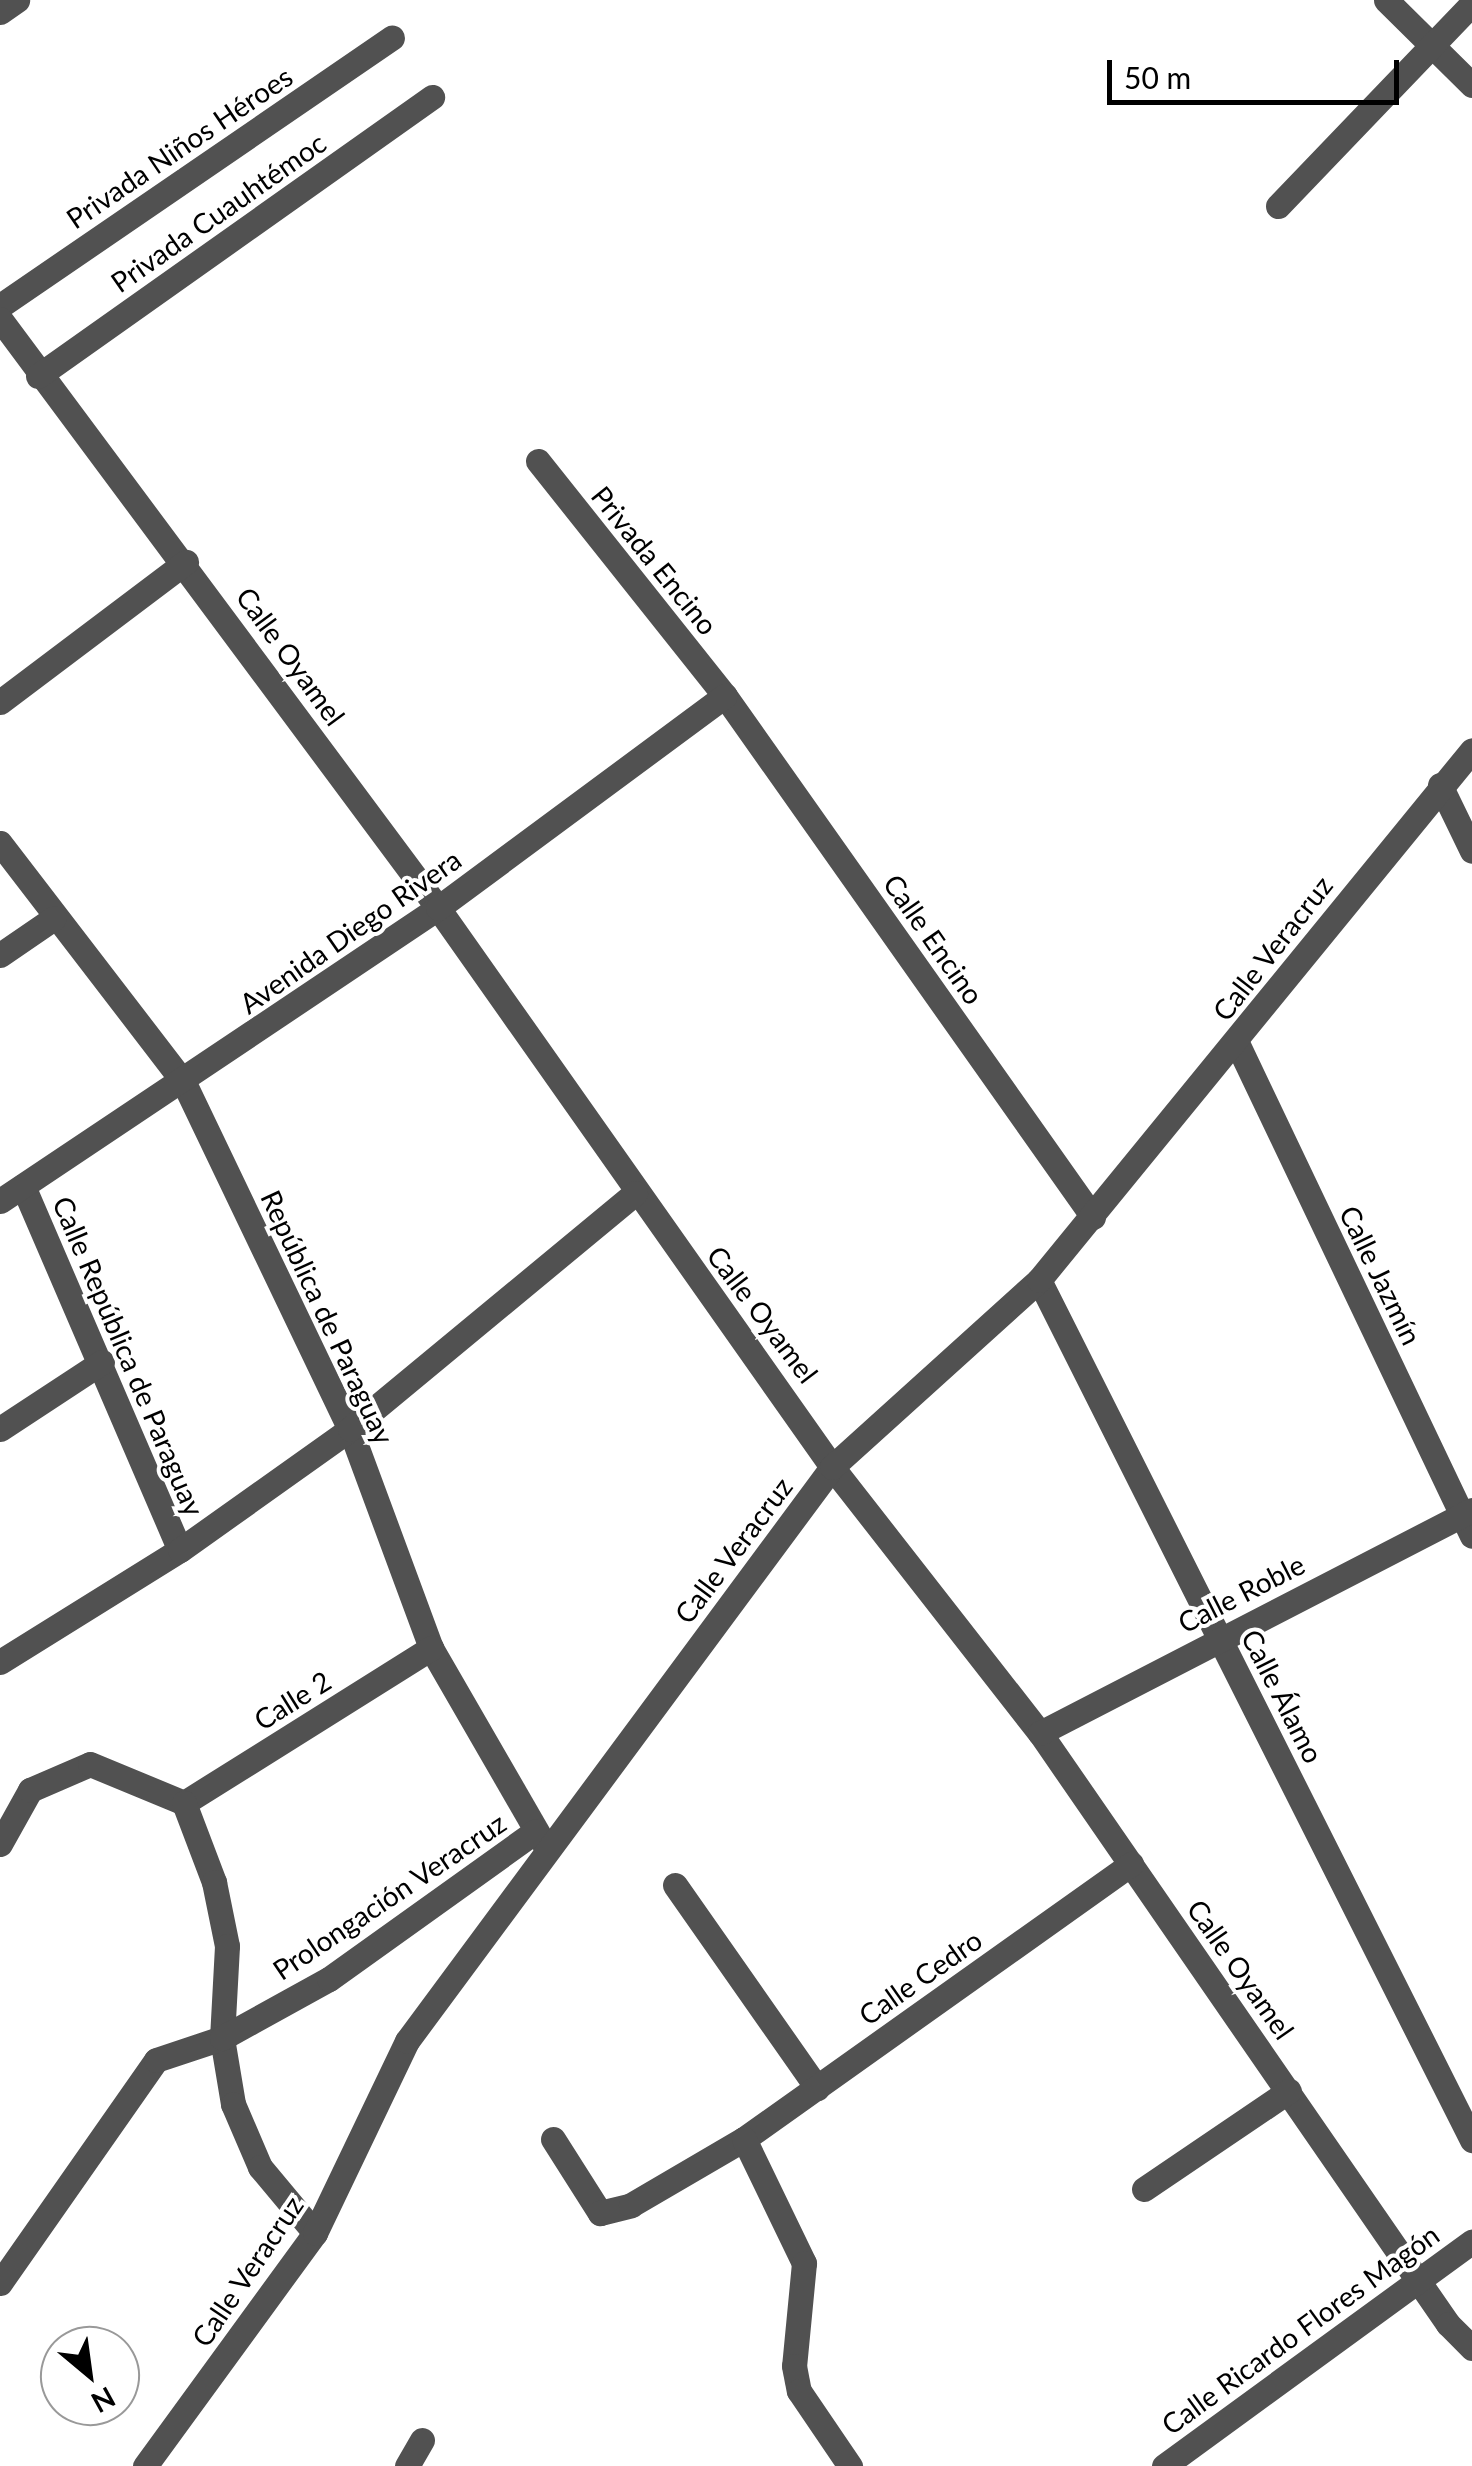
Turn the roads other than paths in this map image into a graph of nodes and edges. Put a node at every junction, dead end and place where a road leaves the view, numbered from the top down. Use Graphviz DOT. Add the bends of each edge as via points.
graph roads {
  1 [pos="17,0"];
  2 [pos="1386,0"];
  3 [pos="1472,4"];
  4 [pos="0,12"];
  5 [pos="392,38"];
  6 [pos="1434,45"];
  7 [pos="1472,84"];
  8 [pos="432,97"];
  9 [pos="1278,206"];
  10 [pos="0,306"];
  11 [pos="0,319"];
  12 [pos="38,376"];
  13 [pos="538,461"];
  14 [pos="186,562"];
  15 [pos="726,696"];
  16 [pos="0,702"];
  17 [pos="1472,750"];
  18 [pos="1440,784"];
  19 [pos="0,843"];
  20 [pos="1472,851"];
  21 [pos="438,908"];
  22 [pos="54,918"];
  23 [pos="0,955"];
  24 [pos="1236,1041"];
  25 [pos="184,1084"];
  26 [pos="23,1186"];
  27 [pos="635,1193"];
  28 [pos="0,1201"];
  29 [pos="1093,1217"];
  30 [pos="1039,1280"];
  31 [pos="102,1362"];
  32 [pos="0,1428"];
  33 [pos="350,1429"];
  34 [pos="832,1467"];
  35 [pos="1469,1520"];
  36 [pos="180,1550"];
  37 [pos="1220,1637"];
  38 [pos="431,1648"];
  39 [pos="0,1662"];
  40 [pos="1040,1733"];
  41 [pos="184,1804"];
  42 [pos="542,1840"];
  43 [pos="0,1844"];
  44 [pos="1131,1864"];
  45 [pos="674,1886"];
  46 [pos="222,2038"];
  47 [pos="817,2088"];
  48 [pos="1289,2091"];
  49 [pos="553,2139"];
  50 [pos="744,2139"];
  51 [pos="1472,2140"];
  52 [pos="1144,2189"];
  53 [pos="314,2233"];
  54 [pos="1472,2241"];
  55 [pos="1419,2280"];
  56 [pos="0,2283"];
  57 [pos="1472,2348"];
  58 [pos="422,2440"];
  59 [pos="145,2466"];
  60 [pos="407,2466"];
  61 [pos="850,2466"];
  62 [pos="1164,2466"];
  1 -- 4 [label="street"];
  2 -- 6 [label="street"];
  3 -- 6 [label="street"];
  5 -- 10 [label="street, Privada Niños Héroes"];
  6 -- 7 [label="street"];
  6 -- 9 [label="street"];
  8 -- 12 [label="street, Privada Cuauhtémoc"];
  11 -- 12 [label="street, Calle Oyamel"];
  12 -- 14 [label="street, Calle Oyamel"];
  13 -- 15 [label="street, Privada Encino"];
  14 -- 16 [label="street"];
  14 -- 21 [label="street, Calle Oyamel"];
  15 -- 21 [label="street, Avenida Diego Rivera"];
  15 -- 29 [label="street, Calle Encino"];
  17 -- 18 [label="street, Calle Veracruz"];
  18 -- 20 [label="street"];
  18 -- 24 [label="street, Calle Veracruz"];
  19 -- 22 [label="street, República de Paraguay"];
  21 -- 25 [label="street, Avenida Diego Rivera"];
  21 -- 27 [label="street, Calle Oyamel"];
  22 -- 23 [label="street"];
  22 -- 25 [label="street, República de Paraguay"];
  24 -- 29 [label="street, Calle Veracruz"];
  24 -- 35 [label="street, Calle Jazmín"];
  25 -- 26 [label="street, Avenida Diego Rivera"];
  25 -- 33 [label="street, República de Paraguay"];
  26 -- 28 [label="street, Avenida Diego Rivera"];
  26 -- 31 [label="street, Calle República de Paraguay"];
  27 -- 33 [label="street"];
  27 -- 34 [label="street, Calle Oyamel"];
  29 -- 30 [label="street, Calle Veracruz"];
  30 -- 34 [label="street, Calle Veracruz"];
  30 -- 37 [label="street, Calle Álamo"];
  31 -- 32 [label="street"];
  31 -- 36 [label="street, Calle República de Paraguay"];
  33 -- 36 [label="street"];
  33 -- 38 [label="street, República de Paraguay"];
  34 -- 40 [label="street, Calle Oyamel"];
  34 -- 42 [label="street, Calle Veracruz"];
  35 -- 37 [label="street, Calle Roble"];
  36 -- 39 [label="street"];
  37 -- 40 [label="street, Calle Roble"];
  37 -- 51 [label="street, Calle Álamo"];
  38 -- 41 [label="street, Calle 2"];
  38 -- 42 [label="street, República de Paraguay"];
  40 -- 44 [label="street, Calle Oyamel"];
  41 -- 43 [label="street" via="90,1764 30,1790"];
  41 -- 46 [label="street" via="214,1882 227,1946"];
  42 -- 46 [label="street, Prolongación Veracruz" via="329,1979"];
  42 -- 53 [label="street, Calle Veracruz" via="407,2041"];
  44 -- 47 [label="street, Calle Cedro"];
  44 -- 48 [label="street, Calle Oyamel"];
  45 -- 47 [label="street"];
  46 -- 53 [label="street" via="233,2104 260,2167"];
  46 -- 56 [label="street, Prolongación Veracruz" via="156,2060"];
  47 -- 50 [label="street, Calle Cedro"];
  48 -- 52 [label="street"];
  48 -- 55 [label="street, Calle Oyamel"];
  49 -- 50 [label="street, Calle Cedro" via="600,2213 631,2205"];
  50 -- 61 [label="street" via="804,2263 794,2366 799,2391"];
  53 -- 59 [label="street, Calle Veracruz"];
  54 -- 55 [label="street, Calle Ricardo Flores Magón"];
  55 -- 57 [label="street, Calle Oyamel"];
  55 -- 62 [label="street, Calle Ricardo Flores Magón"];
  58 -- 60 [label="street"];
}
